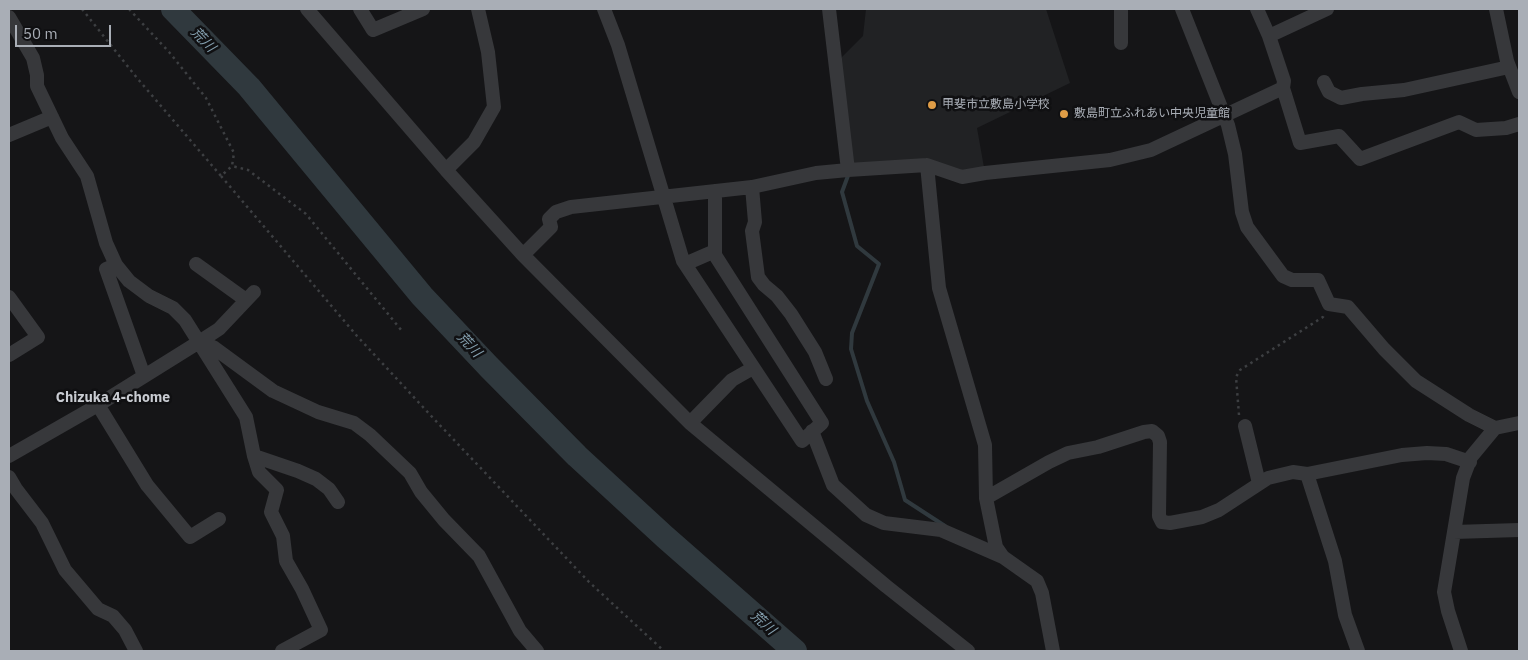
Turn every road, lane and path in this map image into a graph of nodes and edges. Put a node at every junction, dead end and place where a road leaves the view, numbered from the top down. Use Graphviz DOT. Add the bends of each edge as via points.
graph roads {
  1 [pos="82,9"];
  2 [pos="129,9"];
  3 [pos="307,9"];
  4 [pos="360,9"];
  5 [pos="423,9"];
  6 [pos="478,9"];
  7 [pos="604,9"];
  8 [pos="829,9"];
  9 [pos="1121,9"];
  10 [pos="1182,9"];
  11 [pos="1257,9"];
  12 [pos="1326,9"];
  13 [pos="1496,9"];
  14 [pos="9,17"];
  15 [pos="1269,36"];
  16 [pos="1121,43"];
  17 [pos="1509,68"];
  18 [pos="1324,82"];
  19 [pos="1283,88"];
  20 [pos="1519,92"];
  21 [pos="1224,115"];
  22 [pos="52,117"];
  23 [pos="1519,124"];
  24 [pos="9,135"];
  25 [pos="927,165"];
  26 [pos="232,166"];
  27 [pos="446,170"];
  28 [pos="848,170"];
  29 [pos="221,176"];
  30 [pos="752,187"];
  31 [pos="715,191"];
  32 [pos="663,197"];
  33 [pos="715,250"];
  34 [pos="523,255"];
  35 [pos="196,264"];
  36 [pos="685,264"];
  37 [pos="116,265"];
  38 [pos="9,297"];
  39 [pos="1329,304"];
  40 [pos="402,331"];
  41 [pos="199,342"];
  42 [pos="9,355"];
  43 [pos="753,368"];
  44 [pos="144,376"];
  45 [pos="826,379"];
  46 [pos="98,405"];
  47 [pos="690,423"];
  48 [pos="1519,423"];
  49 [pos="1245,426"];
  50 [pos="1495,428"];
  51 [pos="812,432"];
  52 [pos="9,456"];
  53 [pos="254,456"];
  54 [pos="1470,462"];
  55 [pos="1307,474"];
  56 [pos="9,477"];
  57 [pos="1259,483"];
  58 [pos="986,498"];
  59 [pos="338,502"];
  60 [pos="219,519"];
  61 [pos="1519,530"];
  62 [pos="1454,532"];
  63 [pos="1003,557"];
  64 [pos="136,651"];
  65 [pos="282,651"];
  66 [pos="538,651"];
  67 [pos="664,651"];
  68 [pos="968,651"];
  69 [pos="1053,651"];
  70 [pos="1358,651"];
  71 [pos="1461,651"];
  1 -- 29 [label="path"];
  2 -- 26 [label="path" via="206,98 234,153"];
  3 -- 27 [label="street"];
  4 -- 5 [label="street" via="373,30"];
  6 -- 27 [label="street" via="488,52 494,108 474,142"];
  7 -- 32 [label="street" via="618,45"];
  8 -- 28 [label="street"];
  9 -- 16 [label="street"];
  10 -- 21 [label="street"];
  11 -- 15 [label="street"];
  12 -- 15 [label="street"];
  13 -- 17 [label="street"];
  14 -- 22 [label="street" via="33,58 37,86"];
  15 -- 19 [label="street" via="1284,81"];
  17 -- 18 [label="street" via="1404,90 1341,98 1329,92"];
  17 -- 20 [label="street"];
  19 -- 21 [label="street"];
  19 -- 23 [label="street" via="1300,143 1339,136 1360,159 1459,122 1476,130"];
  21 -- 25 [label="street" via="1151,150 1110,160 962,177"];
  21 -- 39 [label="street" via="1235,154 1242,212 1247,227 1283,276 1292,280 1318,280"];
  22 -- 24 [label="street"];
  22 -- 37 [label="street" via="87,176 106,243"];
  25 -- 28 [label="street"];
  25 -- 58 [label="street" via="939,288 985,445"];
  26 -- 29 [label="path"];
  26 -- 40 [label="path" via="248,170 306,214"];
  27 -- 34 [label="street"];
  28 -- 30 [label="street" via="816,173"];
  29 -- 67 [label="path" via="357,336 435,420 589,582"];
  30 -- 31 [label="street"];
  30 -- 45 [label="street" via="755,222 752,231 758,277 791,314 815,352"];
  31 -- 32 [label="street"];
  31 -- 33 [label="street"];
  32 -- 34 [label="street" via="556,212 549,219 550,227"];
  32 -- 36 [label="street"];
  33 -- 36 [label="street"];
  33 -- 51 [label="street" via="822,423"];
  34 -- 47 [label="street"];
  35 -- 41 [label="street" via="250,296 219,329"];
  36 -- 43 [label="street"];
  37 -- 41 [label="street" via="129,281 173,308"];
  37 -- 44 [label="street" via="106,269"];
  38 -- 42 [label="street" via="38,337"];
  39 -- 49 [label="path" via="1323,317 1240,370 1236,377 1238,412 1239,420"];
  39 -- 50 [label="street" via="1348,307 1416,381"];
  41 -- 44 [label="street"];
  41 -- 53 [label="street" via="246,417"];
  41 -- 66 [label="street" via="213,347 272,391 318,412 354,423 370,435 410,473 444,520 479,556 520,631"];
  43 -- 47 [label="street" via="732,380"];
  43 -- 51 [label="street" via="802,441"];
  44 -- 46 [label="street"];
  46 -- 52 [label="street"];
  46 -- 60 [label="street" via="147,485 190,537"];
  47 -- 68 [label="street"];
  48 -- 50 [label="street"];
  49 -- 57 [label="street"];
  50 -- 54 [label="street"];
  51 -- 63 [label="street" via="833,485 866,515 884,523 941,530"];
  53 -- 59 [label="street" via="316,479"];
  53 -- 65 [label="street" via="259,472 277,490 271,512 284,536 286,561 321,630"];
  54 -- 55 [label="street" via="1446,454 1427,453"];
  54 -- 62 [label="street"];
  55 -- 57 [label="street" via="1293,472"];
  55 -- 70 [label="street" via="1335,561 1345,615"];
  56 -- 64 [label="street" via="42,523 65,570 98,609 113,616"];
  57 -- 58 [label="street" via="1219,510 1202,517 1162,522 1159,516 1160,442 1152,431 1068,453"];
  58 -- 63 [label="street" via="996,546"];
  61 -- 62 [label="street"];
  62 -- 71 [label="street" via="1444,592"];
  63 -- 69 [label="street" via="1036,581 1042,593"];
}
